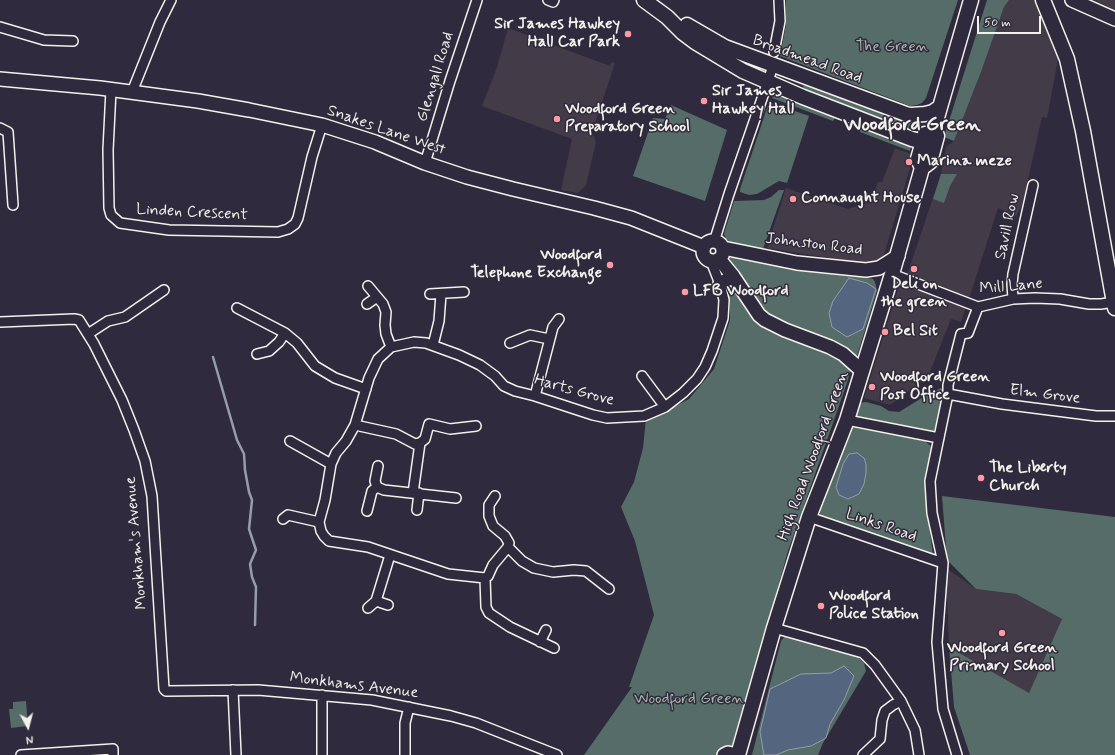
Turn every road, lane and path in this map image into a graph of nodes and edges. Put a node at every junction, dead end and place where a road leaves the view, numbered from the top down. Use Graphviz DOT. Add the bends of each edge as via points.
graph roads {
  1 [pos="170,0"];
  2 [pos="476,0"];
  3 [pos="548,0"];
  4 [pos="554,0"];
  5 [pos="644,0"];
  6 [pos="779,0"];
  7 [pos="971,0"];
  8 [pos="1044,0"];
  9 [pos="1072,0"];
  10 [pos="667,17"];
  11 [pos="1115,19"];
  12 [pos="0,27"];
  13 [pos="73,42"];
  14 [pos="773,59"];
  15 [pos="0,79"];
  16 [pos="768,83"];
  17 [pos="111,90"];
  18 [pos="132,92"];
  19 [pos="940,107"];
  20 [pos="322,125"];
  21 [pos="0,128"];
  22 [pos="934,128"];
  23 [pos="923,142"];
  24 [pos="425,163"];
  25 [pos="922,168"];
  26 [pos="1033,185"];
  27 [pos="13,205"];
  28 [pos="714,251"];
  29 [pos="898,256"];
  30 [pos="892,274"];
  31 [pos="733,276"];
  32 [pos="720,284"];
  33 [pos="368,286"];
  34 [pos="164,290"];
  35 [pos="464,292"];
  36 [pos="430,294"];
  37 [pos="441,294"];
  38 [pos="377,297"];
  39 [pos="1013,299"];
  40 [pos="367,304"];
  41 [pos="1114,305"];
  42 [pos="237,308"];
  43 [pos="978,308"];
  44 [pos="559,319"];
  45 [pos="0,322"];
  46 [pos="285,333"];
  47 [pos="88,334"];
  48 [pos="550,339"];
  49 [pos="510,343"];
  50 [pos="433,345"];
  51 [pos="391,347"];
  52 [pos="257,354"];
  53 [pos="862,371"];
  54 [pos="642,376"];
  55 [pos="366,389"];
  56 [pos="948,394"];
  57 [pos="535,396"];
  58 [pos="665,406"];
  59 [pos="1115,416"];
  60 [pos="847,420"];
  61 [pos="355,425"];
  62 [pos="476,426"];
  63 [pos="939,438"];
  64 [pos="290,441"];
  65 [pos="420,443"];
  66 [pos="331,464"];
  67 [pos="378,466"];
  68 [pos="378,487"];
  69 [pos="416,493"];
  70 [pos="495,496"];
  71 [pos="456,498"];
  72 [pos="417,510"];
  73 [pos="367,511"];
  74 [pos="809,517"];
  75 [pos="283,519"];
  76 [pos="319,522"];
  77 [pos="508,547"];
  78 [pos="390,554"];
  79 [pos="943,563"];
  80 [pos="485,578"];
  81 [pos="609,589"];
  82 [pos="376,601"];
  83 [pos="388,605"];
  84 [pos="368,608"];
  85 [pos="774,628"];
  86 [pos="546,630"];
  87 [pos="540,642"];
  88 [pos="554,648"];
  89 [pos="164,689"];
  90 [pos="233,690"];
  91 [pos="322,695"];
  92 [pos="902,701"];
  93 [pos="409,707"];
  94 [pos="21,755"];
  95 [pos="113,755"];
  96 [pos="236,755"];
  97 [pos="322,755"];
  98 [pos="405,755"];
  99 [pos="557,755"];
  100 [pos="724,755"];
  101 [pos="737,755"];
  102 [pos="863,755"];
  103 [pos="919,755"];
  104 [pos="957,755"];
  1 -- 18 [label="street"];
  2 -- 24 [label="street, Glengall Road"];
  3 -- 4 [label="street"];
  5 -- 10 [label="main road, Broadmead Road"];
  6 -- 14 [label="street" via="780,21"];
  7 -- 19 [label="main road, High Road Woodford Green"];
  8 -- 41 [label="main road" via="1067,59 1083,131"];
  9 -- 11 [label="street"];
  10 -- 14 [label="main road, Broadmead Road" via="725,47"];
  10 -- 16 [label="main road, Broadmead Road" via="695,42"];
  12 -- 13 [label="street" via="44,40"];
  14 -- 16 [label="street"];
  14 -- 19 [label="main road, Broadmead Road" via="911,115 933,112"];
  15 -- 17 [label="street, Snakes Lane West"];
  16 -- 23 [label="main road, Broadmead Road"];
  16 -- 28 [label="street" via="729,194"];
  17 -- 18 [label="street, Snakes Lane West"];
  17 -- 20 [label="street, Linden Crescent" via="108,208 111,215 120,223 169,230 278,232 288,229 298,218"];
  18 -- 20 [label="street, Snakes Lane West" via="198,101"];
  19 -- 22 [label="main road, High Road Woodford Green"];
  20 -- 24 [label="street, Snakes Lane West" via="375,142"];
  21 -- 27 [label="street" via="8,132"];
  22 -- 23 [label="main road, High Road Woodford Green" via="925,133"];
  22 -- 25 [label="main road, High Road Woodford Green" via="937,136 930,162"];
  23 -- 25 [label="main road, High Road Woodford Green" via="918,159"];
  24 -- 28 [label="street, Snakes Lane West" via="513,189 631,218"];
  25 -- 29 [label="main road, High Road Woodford Green"];
  26 -- 39 [label="street, Savill Row" via="1013,279"];
  28 -- 29 [label="street, Johnston Road" via="866,270 878,268"];
  28 -- 31 [label="street, Snakes Lane West"];
  28 -- 32 [label="street, Harts Grove"];
  29 -- 30 [label="main road, High Road Woodford Green"];
  30 -- 43 [label="street, Mill Lane"];
  30 -- 53 [label="main road, High Road Woodford Green"];
  31 -- 32 [label="street"];
  31 -- 53 [label="street, Snakes Lane West" via="765,320 830,347 843,354"];
  32 -- 58 [label="street, Harts Grove" via="724,300 723,318 705,367 687,390"];
  33 -- 38 [label="street"];
  34 -- 47 [label="street" via="125,317 108,321"];
  35 -- 37 [label="street"];
  36 -- 37 [label="street"];
  37 -- 50 [label="street" via="439,321"];
  38 -- 40 [label="street"];
  38 -- 51 [label="street" via="386,312 386,334"];
  39 -- 41 [label="street, Mill Lane" via="1060,299"];
  39 -- 43 [label="street, Mill Lane"];
  42 -- 46 [label="street"];
  43 -- 56 [label="street" via="968,332 961,334"];
  44 -- 48 [label="street" via="553,327"];
  45 -- 47 [label="street, Monkham's Avenue" via="74,319 79,320"];
  46 -- 52 [label="street" via="269,351"];
  46 -- 55 [label="street" via="316,366 336,378"];
  47 -- 89 [label="street, Monkham's Avenue" via="122,400 145,461 152,496"];
  48 -- 49 [label="street" via="530,335"];
  48 -- 57 [label="street"];
  50 -- 51 [label="street, Harts Grove" via="414,342"];
  50 -- 57 [label="street, Harts Grove" via="480,365 504,386"];
  51 -- 55 [label="street" via="378,359"];
  53 -- 60 [label="main road, High Road Woodford Green"];
  54 -- 58 [label="street"];
  55 -- 61 [label="street"];
  56 -- 59 [label="street, Elm Grove" via="1002,404 1096,416"];
  56 -- 63 [label="street"];
  57 -- 58 [label="street, Harts Grove" via="606,418 644,416"];
  60 -- 63 [label="street"];
  60 -- 74 [label="main road, High Road Woodford Green"];
  61 -- 65 [label="street" via="396,434 415,444"];
  61 -- 66 [label="street"];
  62 -- 65 [label="street" via="450,429 429,424 425,439"];
  63 -- 79 [label="street" via="930,481 932,513"];
  64 -- 66 [label="street"];
  65 -- 69 [label="street"];
  66 -- 76 [label="street"];
  67 -- 68 [label="street" via="375,481"];
  68 -- 69 [label="street" via="384,490"];
  68 -- 73 [label="street" via="372,492"];
  69 -- 71 [label="street"];
  69 -- 72 [label="street"];
  70 -- 77 [label="street" via="489,505 489,516 493,526 505,536 509,543"];
  74 -- 79 [label="street, Links Road"];
  74 -- 85 [label="main road, High Road Woodford Green"];
  75 -- 76 [label="street" via="288,515"];
  76 -- 78 [label="street" via="321,531 329,541 368,547"];
  77 -- 80 [label="street"];
  77 -- 81 [label="street" via="522,561 534,568 552,572 586,571"];
  78 -- 80 [label="street" via="448,574"];
  78 -- 82 [label="street"];
  79 -- 104 [label="street" via="937,642 943,709"];
  80 -- 87 [label="street" via="486,607 489,613"];
  82 -- 83 [label="street"];
  82 -- 84 [label="street"];
  85 -- 92 [label="street" via="863,654 875,665"];
  85 -- 101 [label="main road, High Road Woodford Green"];
  86 -- 87 [label="street"];
  87 -- 88 [label="street"];
  89 -- 90 [label="street, Monkhams Avenue"];
  90 -- 91 [label="street, Monkhams Avenue"];
  90 -- 96 [label="street"];
  91 -- 93 [label="street, Monkhams Avenue"];
  91 -- 97 [label="street"];
  92 -- 102 [label="street" via="885,712 880,739"];
  92 -- 103 [label="street" via="915,730"];
  93 -- 98 [label="street" via="405,723"];
  93 -- 99 [label="street, Monkhams Avenue" via="476,722"];
  94 -- 95 [label="street" via="113,749"];
  100 -- 101 [label="street"];
}
